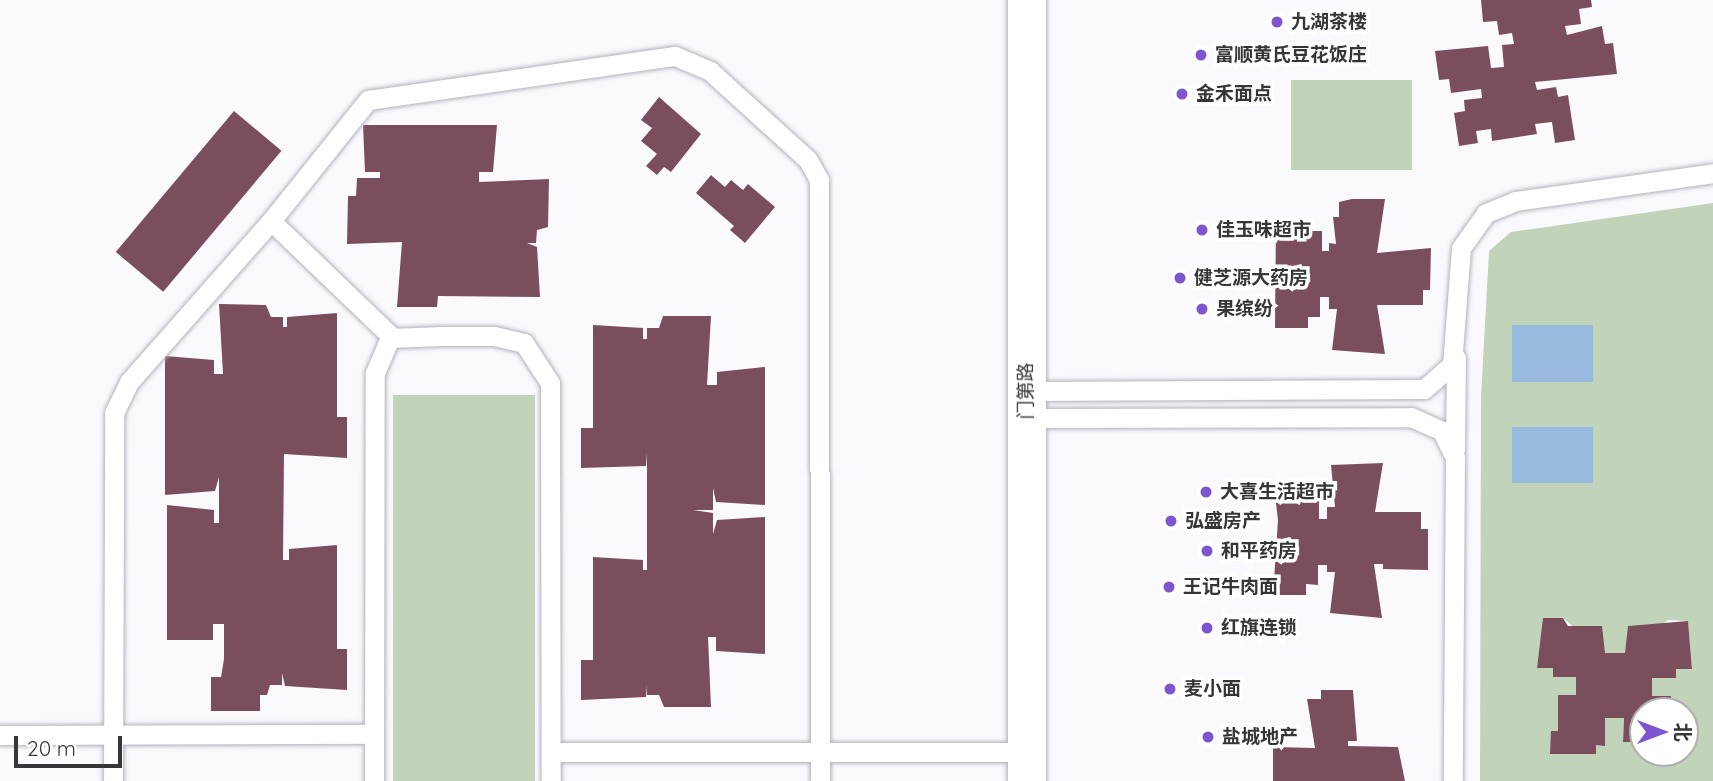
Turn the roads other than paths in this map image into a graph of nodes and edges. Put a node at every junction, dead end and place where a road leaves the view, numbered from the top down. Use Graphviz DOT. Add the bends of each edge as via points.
graph roads {
  1 [pos="1027,0"];
  2 [pos="1713,173"];
  3 [pos="271,221"];
  4 [pos="392,337"];
  5 [pos="1456,350"];
  6 [pos="1026,405"];
  7 [pos="1455,458"];
  8 [pos="113,734"];
  9 [pos="374,734"];
  10 [pos="0,735"];
  11 [pos="551,752"];
  12 [pos="1027,766"];
  13 [pos="113,781"];
  14 [pos="374,781"];
  15 [pos="551,781"];
  16 [pos="820,781"];
  17 [pos="1453,781"];
  1 -- 6 [label="street, 门第路"];
  2 -- 5 [label="lane" via="1515,201 1486,213 1461,248"];
  3 -- 4 [label="lane"];
  3 -- 8 [label="lane" via="150,355 114,413"];
  3 -- 16 [label="lane" via="368,100 650,58 675,56 710,71 808,160 819,180"];
  4 -- 9 [label="lane" via="383,346 375,373"];
  4 -- 11 [label="lane" via="505,337 529,347 546,370"];
  5 -- 6 [label="lane" via="1444,376 1414,391"];
  5 -- 7 [label="lane"];
  6 -- 7 [label="lane" via="1411,417 1442,431"];
  6 -- 12 [label="street, 门第路"];
  7 -- 17 [label="lane"];
  8 -- 9 [label="lane"];
  8 -- 10 [label="lane"];
  8 -- 13 [label="lane"];
  9 -- 14 [label="lane"];
  11 -- 12 [label="lane"];
  11 -- 15 [label="lane"];
}
